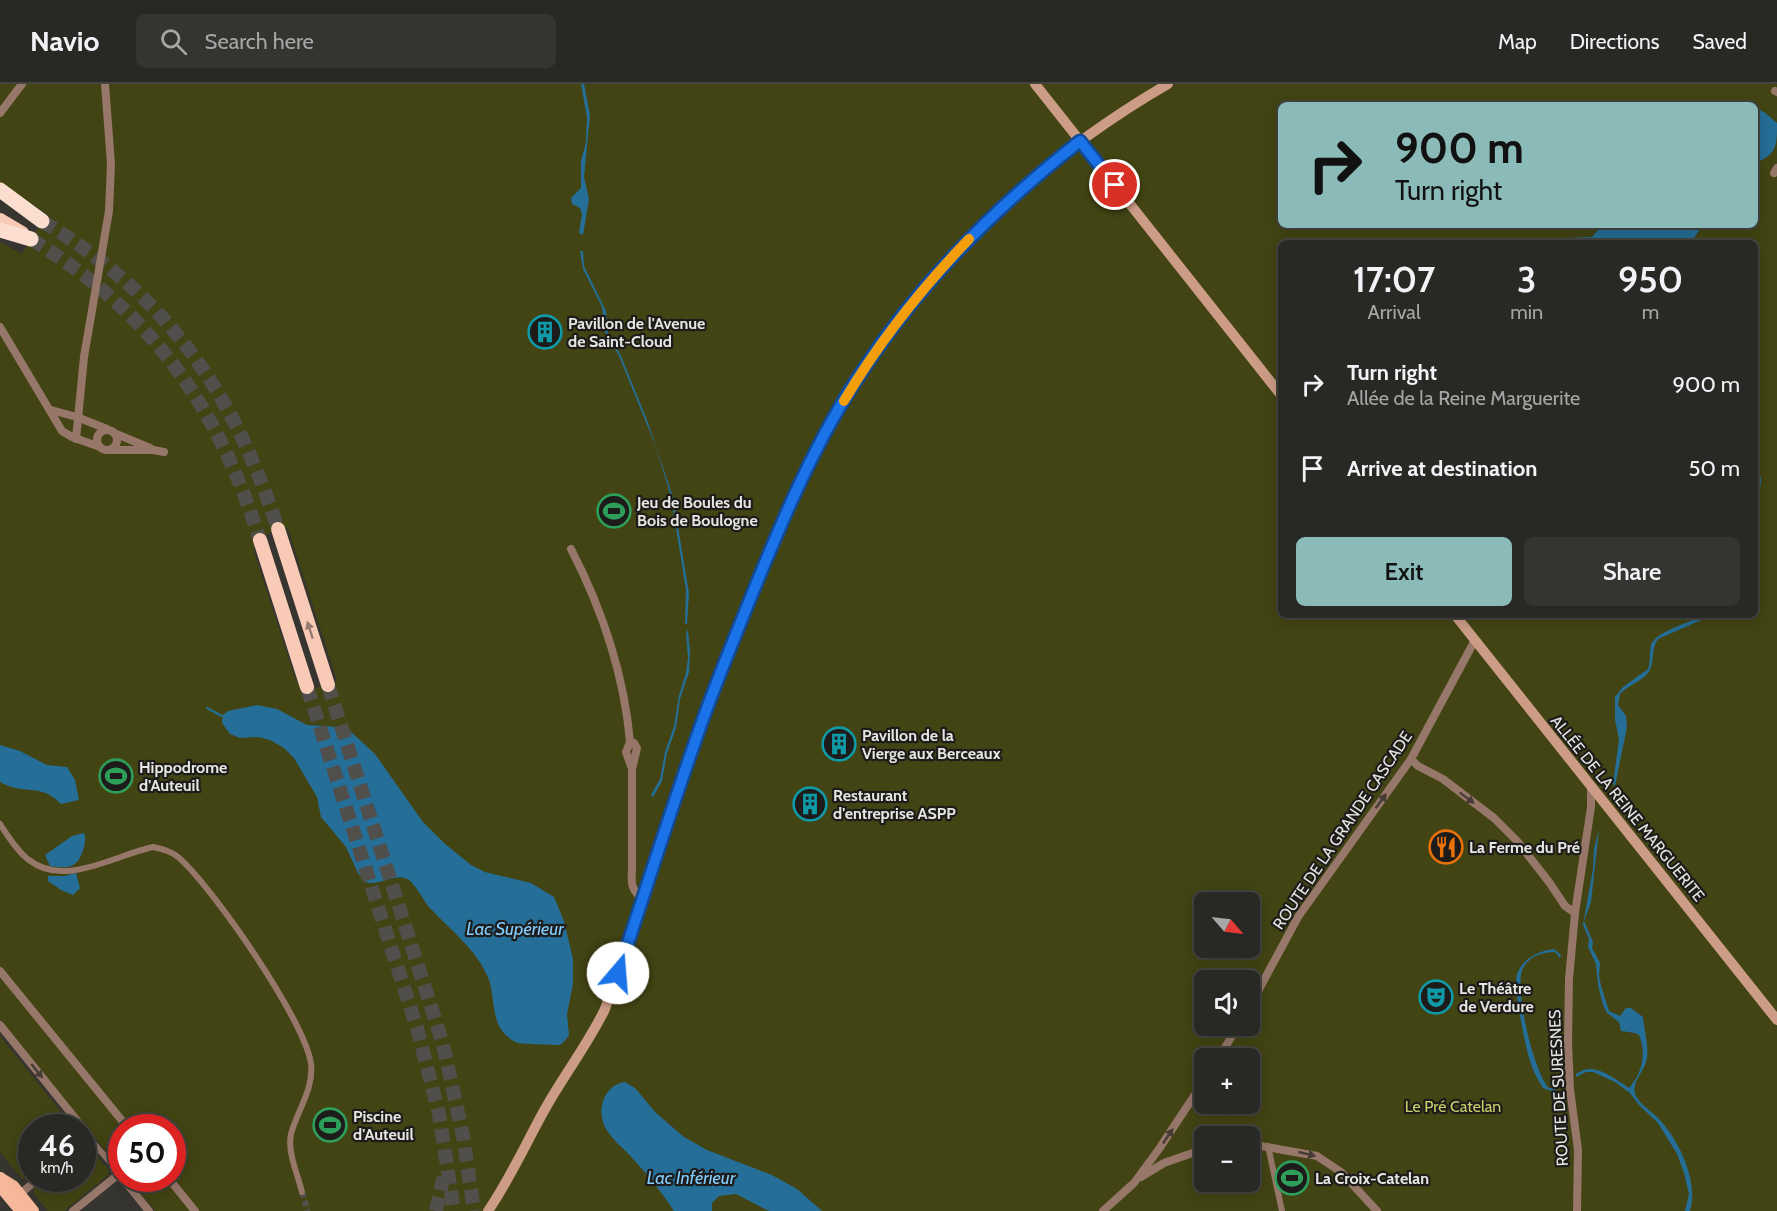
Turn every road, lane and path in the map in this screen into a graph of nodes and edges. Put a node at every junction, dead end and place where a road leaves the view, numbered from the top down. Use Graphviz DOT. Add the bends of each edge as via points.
graph roads {
  1 [pos="22,84"];
  2 [pos="105,84"];
  3 [pos="1035,84"];
  4 [pos="1168,84"];
  5 [pos="0,113"];
  6 [pos="1080,141"];
  7 [pos="0,190"];
  8 [pos="0,198"];
  9 [pos="0,220"];
  10 [pos="42,221"];
  11 [pos="0,230"];
  12 [pos="31,239"];
  13 [pos="0,327"];
  14 [pos="1278,391"];
  15 [pos="51,410"];
  16 [pos="77,417"];
  17 [pos="111,431"];
  18 [pos="76,439"];
  19 [pos="105,449"];
  20 [pos="153,450"];
  21 [pos="164,452"];
  22 [pos="278,529"];
  23 [pos="260,540"];
  24 [pos="571,549"];
  25 [pos="1457,618"];
  26 [pos="1475,640"];
  27 [pos="328,685"];
  28 [pos="308,687"];
  29 [pos="1411,759"];
  30 [pos="1591,786"];
  31 [pos="0,824"];
  32 [pos="632,870"];
  33 [pos="651,872"];
  34 [pos="642,899"];
  35 [pos="1575,913"];
  36 [pos="0,971"];
  37 [pos="1260,987"];
  38 [pos="1777,1020"];
  39 [pos="0,1025"];
  40 [pos="1194,1096"];
  41 [pos="72,1114"];
  42 [pos="117,1114"];
  43 [pos="1260,1145"];
  44 [pos="1268,1146"];
  45 [pos="96,1150"];
  46 [pos="1194,1152"];
  47 [pos="108,1161"];
  48 [pos="0,1178"];
  49 [pos="108,1183"];
  50 [pos="1134,1183"];
  51 [pos="22,1192"];
  52 [pos="133,1192"];
  53 [pos="180,1192"];
  54 [pos="302,1192"];
  55 [pos="20,1194"];
  56 [pos="21,1211"];
  57 [pos="33,1211"];
  58 [pos="73,1211"];
  59 [pos="149,1211"];
  60 [pos="195,1211"];
  61 [pos="488,1211"];
  62 [pos="1103,1211"];
  63 [pos="1282,1211"];
  64 [pos="1377,1211"];
  65 [pos="1577,1211"];
  1 -- 5 [label="street"];
  2 -- 16 [label="street" via="111,165 109,211"];
  3 -- 6 [label="main road"];
  4 -- 6 [label="main road"];
  6 -- 14 [label="main road"];
  6 -- 33 [label="main road" via="1027,183 947,261 862,370 806,471 770,548 694,742"];
  7 -- 10 [label="highway"];
  8 -- 10 [label="highway"];
  9 -- 12 [label="highway"];
  11 -- 12 [label="highway"];
  13 -- 15 [label="street"];
  15 -- 16 [label="street"];
  15 -- 18 [label="street" via="62,431"];
  16 -- 17 [label="street"];
  16 -- 18 [label="street"];
  17 -- 19 [label="street" via="116,443"];
  17 -- 19 [label="street" via="97,435 97,442"];
  17 -- 20 [label="street"];
  18 -- 19 [label="street"];
  19 -- 20 [label="street"];
  20 -- 21 [label="street"];
  27 -- 22 [label="highway, one-way"];
  23 -- 28 [label="highway"];
  24 -- 32 [label="street" via="610,642 628,716 630,742 638,748 632,768"];
  25 -- 26 [label="main road, ALLÉE DE LA REINE MARGUERITE"];
  26 -- 29 [label="street, ROUTE DE LA GRANDE CASCADE"];
  26 -- 30 [label="main road, ALLÉE DE LA REINE MARGUERITE"];
  29 -- 35 [label="street, one-way" via="1494,818 1517,841 1565,906"];
  37 -- 29 [label="street, ROUTE DE LA GRANDE CASCADE, one-way" via="1298,917"];
  30 -- 35 [label="street, ROUTE DE SURESNES"];
  30 -- 38 [label="main road, ALLÉE DE LA REINE MARGUERITE"];
  31 -- 54 [label="street" via="38,867 66,872 153,847 176,855 205,888 272,984 304,1038 311,1077 290,1136"];
  32 -- 33 [label="street"];
  32 -- 34 [label="street" via="631,884"];
  33 -- 34 [label="main road"];
  34 -- 61 [label="main road" via="605,1009"];
  35 -- 65 [label="street, ROUTE DE SURESNES" via="1568,1042 1578,1149"];
  36 -- 42 [label="street"];
  39 -- 41 [label="street, one-way"];
  50 -- 40 [label="street, one-way"];
  43 -- 44 [label="street"];
  44 -- 63 [label="street"];
  44 -- 64 [label="street, one-way" via="1324,1160 1341,1172"];
  45 -- 47 [label="street"];
  46 -- 50 [label="street" via="1164,1163"];
  48 -- 55 [label="main road"];
  48 -- 56 [label="main road" via="5,1192"];
  49 -- 58 [label="street"];
  50 -- 62 [label="street"];
  51 -- 55 [label="street"];
  52 -- 59 [label="street"];
  53 -- 60 [label="street"];
  55 -- 57 [label="main road"];
}
